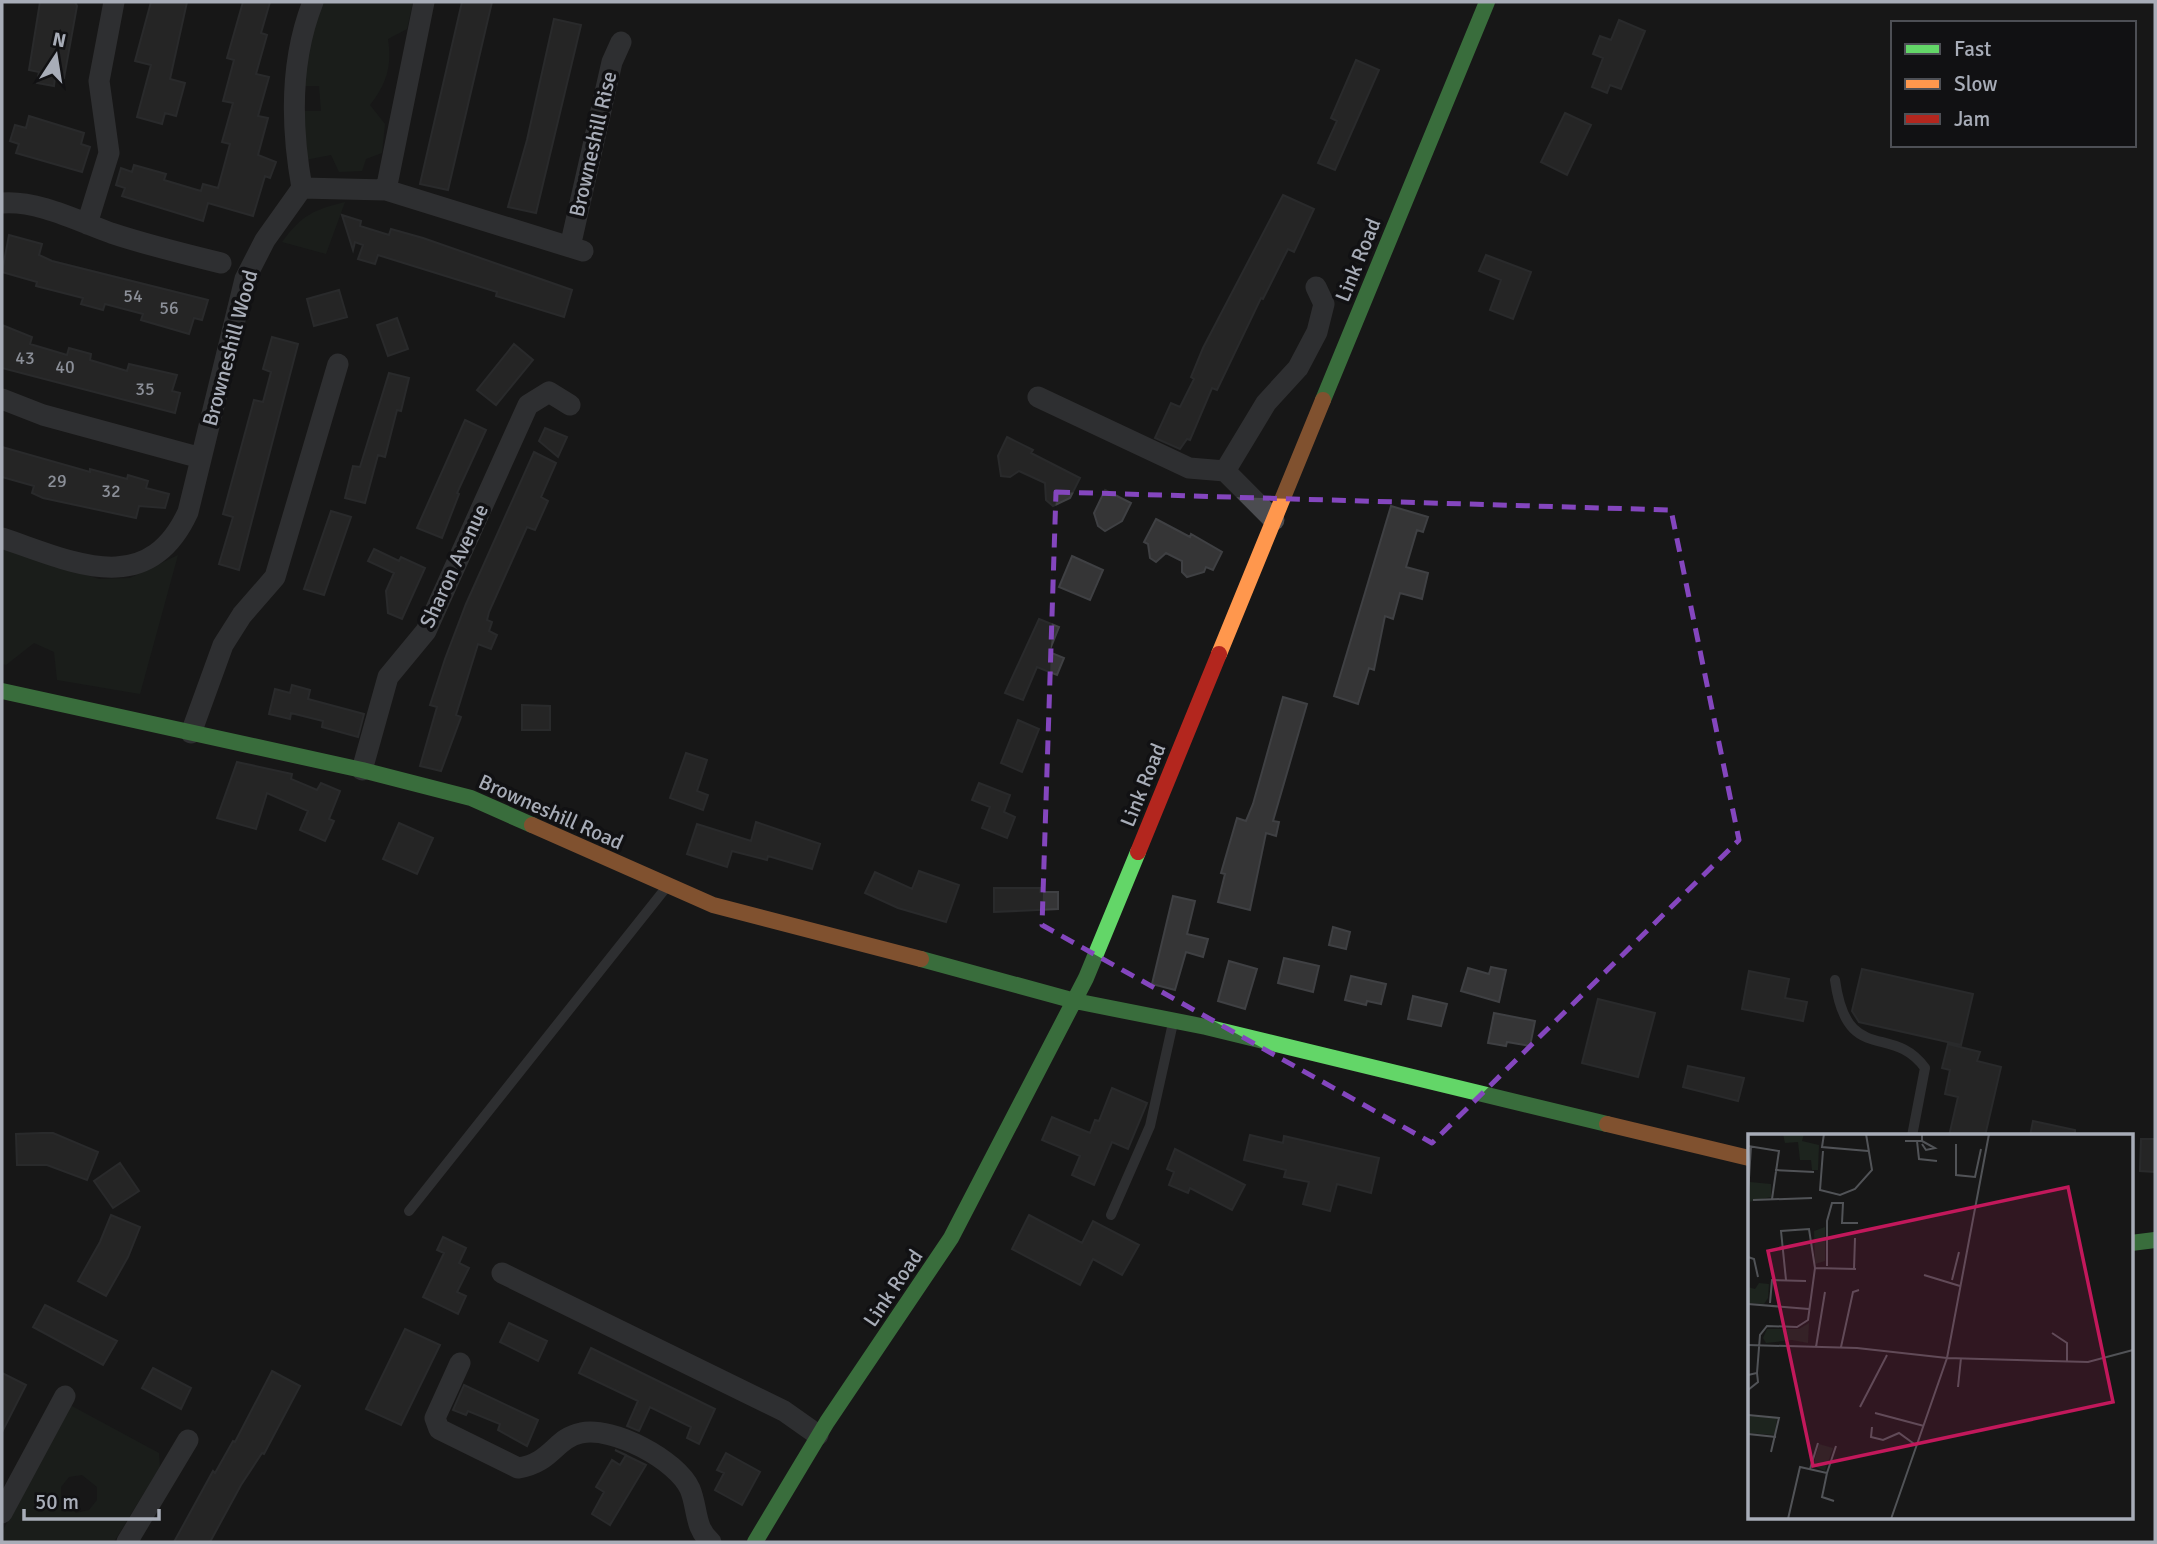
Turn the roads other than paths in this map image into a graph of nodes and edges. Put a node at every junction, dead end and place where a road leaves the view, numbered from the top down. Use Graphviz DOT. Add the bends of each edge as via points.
graph roads {
  1 [pos="114,2"];
  2 [pos="313,2"];
  3 [pos="424,2"];
  4 [pos="1487,2"];
  5 [pos="621,42"];
  6 [pos="302,188"];
  7 [pos="386,190"];
  8 [pos="2,203"];
  9 [pos="87,224"];
  10 [pos="221,263"];
  11 [pos="1316,288"];
  12 [pos="338,364"];
  13 [pos="1038,397"];
  14 [pos="2,399"];
  15 [pos="570,404"];
  16 [pos="201,458"];
  17 [pos="1225,471"];
  18 [pos="1274,520"];
  19 [pos="2,538"];
  20 [pos="2,691"];
  21 [pos="191,733"];
  22 [pos="362,770"];
  23 [pos="667,887"];
  24 [pos="1835,980"];
  25 [pos="1075,1001"];
  26 [pos="1174,1020"];
  27 [pos="1912,1134"];
  28 [pos="1748,1158"];
  29 [pos="409,1211"];
  30 [pos="1111,1215"];
  31 [pos="2155,1240"];
  32 [pos="2132,1243"];
  33 [pos="502,1273"];
  34 [pos="460,1363"];
  35 [pos="65,1396"];
  36 [pos="818,1435"];
  37 [pos="188,1440"];
  38 [pos="2,1513"];
  39 [pos="127,1542"];
  40 [pos="711,1542"];
  41 [pos="755,1542"];
  1 -- 9 [label="street" via="99,81 109,153"];
  2 -- 6 [label="street" via="296,65"];
  3 -- 7 [label="street"];
  4 -- 18 [label="street, Link Road"];
  5 -- 7 [label="street, Browneshill Rise" via="612,62 576,249"];
  6 -- 7 [label="street, Browneshill Rise"];
  6 -- 16 [label="street, Browneshill Wood" via="265,240 245,279"];
  8 -- 9 [label="street, Browneshill Wood"];
  9 -- 10 [label="street, Browneshill Wood"];
  11 -- 17 [label="street" via="1324,304 1317,331 1298,368 1266,403"];
  12 -- 21 [label="street" via="275,577 242,614 223,645"];
  13 -- 17 [label="street" via="1189,468"];
  14 -- 16 [label="street" via="43,415"];
  15 -- 22 [label="street, Sharon Avenue" via="549,392 528,405 426,631 388,677"];
  16 -- 19 [label="street, Browneshill Wood" via="188,512 176,537 151,556 124,568 90,567"];
  17 -- 18 [label="street"];
  18 -- 25 [label="street, Link Road"];
  20 -- 21 [label="street, Browneshill Road"];
  21 -- 22 [label="street, Browneshill Road"];
  22 -- 23 [label="street, Browneshill Road" via="471,798"];
  23 -- 25 [label="street, Browneshill Road" via="713,905"];
  23 -- 29 [label="lane"];
  24 -- 27 [label="lane" via="1841,1014 1858,1034 1915,1055 1925,1068"];
  25 -- 26 [label="street, Browneshill Road"];
  25 -- 36 [label="street, Link Road" via="951,1238"];
  26 -- 28 [label="street, Browneshill Road"];
  26 -- 30 [label="lane" via="1150,1126"];
  31 -- 32 [label="street"];
  33 -- 36 [label="street" via="784,1411"];
  34 -- 40 [label="street" via="435,1419 439,1429 518,1468 532,1466 568,1437 583,1432 640,1446 678,1471 690,1491 696,1521"];
  35 -- 38 [label="street"];
  36 -- 41 [label="street, Link Road"];
  37 -- 39 [label="street"];
}
